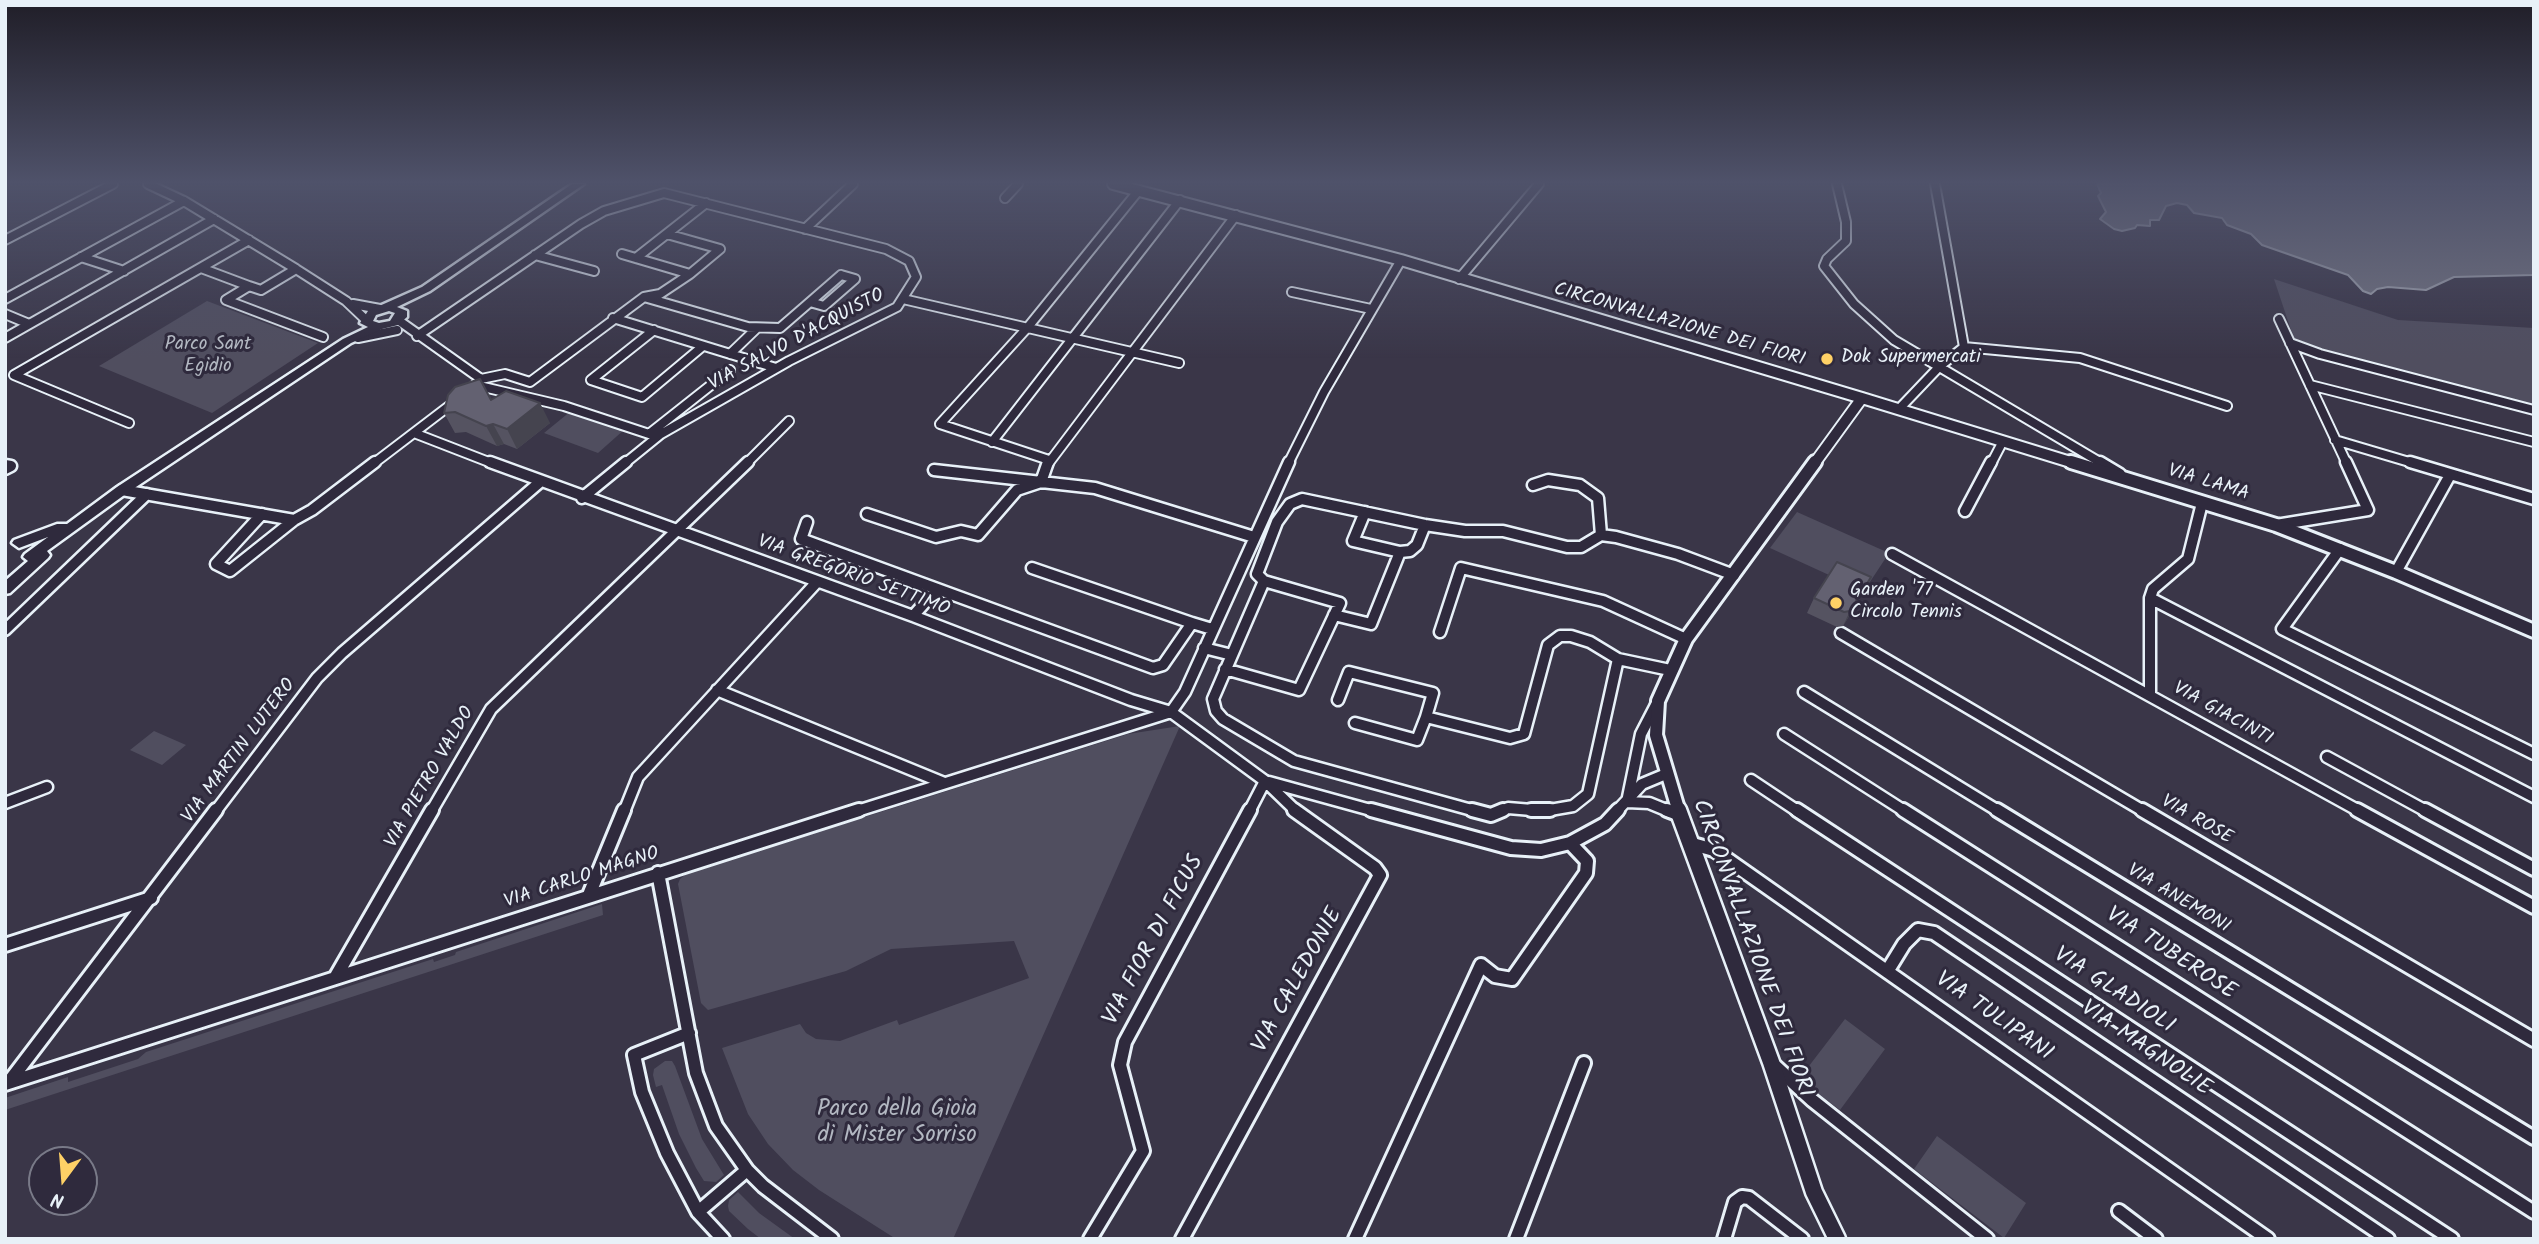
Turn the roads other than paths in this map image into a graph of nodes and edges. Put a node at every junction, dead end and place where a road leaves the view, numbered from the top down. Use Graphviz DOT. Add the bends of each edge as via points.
graph roads {
  1 [pos="108,242"];
  2 [pos="174,242"];
  3 [pos="245,242"];
  4 [pos="252,242"];
  5 [pos="494,242"];
  6 [pos="555,242"];
  7 [pos="657,242"];
  8 [pos="694,242"];
  9 [pos="855,242"];
  10 [pos="1097,242"];
  11 [pos="1148,242"];
  12 [pos="1215,242"];
  13 [pos="1333,242"];
  14 [pos="1490,242"];
  15 [pos="1845,242"];
  16 [pos="1946,242"];
  17 [pos="622,254"];
  18 [pos="535,256"];
  19 [pos="81,257"];
  20 [pos="636,258"];
  21 [pos="1401,261"];
  22 [pos="201,268"];
  23 [pos="296,269"];
  24 [pos="124,271"];
  25 [pos="594,271"];
  26 [pos="690,274"];
  27 [pos="1458,279"];
  28 [pos="249,286"];
  29 [pos="426,289"];
  30 [pos="1293,292"];
  31 [pos="644,296"];
  32 [pos="5,299"];
  33 [pos="903,299"];
  34 [pos="346,301"];
  35 [pos="809,302"];
  36 [pos="383,309"];
  37 [pos="1371,309"];
  38 [pos="5,314"];
  39 [pos="613,318"];
  40 [pos="2279,319"];
  41 [pos="399,320"];
  42 [pos="29,324"];
  43 [pos="374,324"];
  44 [pos="1028,327"];
  45 [pos="757,328"];
  46 [pos="654,330"];
  47 [pos="323,337"];
  48 [pos="417,337"];
  49 [pos="5,338"];
  50 [pos="1074,338"];
  51 [pos="347,341"];
  52 [pos="2290,343"];
  53 [pos="703,346"];
  54 [pos="1964,346"];
  55 [pos="1131,351"];
  56 [pos="730,354"];
  57 [pos="1179,363"];
  58 [pos="1939,367"];
  59 [pos="776,368"];
  60 [pos="730,370"];
  61 [pos="478,382"];
  62 [pos="2310,385"];
  63 [pos="467,393"];
  64 [pos="1862,398"];
  65 [pos="457,400"];
  66 [pos="2227,406"];
  67 [pos="1899,409"];
  68 [pos="2534,410"];
  69 [pos="789,421"];
  70 [pos="129,423"];
  71 [pos="414,433"];
  72 [pos="2335,440"];
  73 [pos="992,442"];
  74 [pos="2003,442"];
  75 [pos="2534,442"];
  76 [pos="1049,460"];
  77 [pos="934,470"];
  78 [pos="2450,475"];
  79 [pos="2131,481"];
  80 [pos="540,482"];
  81 [pos="1041,482"];
  82 [pos="1534,485"];
  83 [pos="122,490"];
  84 [pos="147,494"];
  85 [pos="582,498"];
  86 [pos="2534,499"];
  87 [pos="105,502"];
  88 [pos="2202,503"];
  89 [pos="1965,511"];
  90 [pos="1365,512"];
  91 [pos="262,514"];
  92 [pos="867,514"];
  93 [pos="1262,519"];
  94 [pos="294,520"];
  95 [pos="807,522"];
  96 [pos="1277,522"];
  97 [pos="1425,525"];
  98 [pos="2276,525"];
  99 [pos="678,532"];
  100 [pos="1601,535"];
  101 [pos="1254,537"];
  102 [pos="10,543"];
  103 [pos="2340,549"];
  104 [pos="1400,552"];
  105 [pos="1892,554"];
  106 [pos="30,557"];
  107 [pos="1032,568"];
  108 [pos="2396,572"];
  109 [pos="8,574"];
  110 [pos="1734,575"];
  111 [pos="1264,581"];
  112 [pos="817,582"];
  113 [pos="5,589"];
  114 [pos="937,589"];
  115 [pos="2150,598"];
  116 [pos="1334,614"];
  117 [pos="913,617"];
  118 [pos="1192,623"];
  119 [pos="5,629"];
  120 [pos="1212,629"];
  121 [pos="2534,631"];
  122 [pos="1440,632"];
  123 [pos="1841,634"];
  124 [pos="1686,639"];
  125 [pos="1204,648"];
  126 [pos="1232,655"];
  127 [pos="1618,659"];
  128 [pos="1225,669"];
  129 [pos="1670,670"];
  130 [pos="717,690"];
  131 [pos="1804,692"];
  132 [pos="2150,695"];
  133 [pos="1338,699"];
  134 [pos="1658,701"];
  135 [pos="1171,712"];
  136 [pos="1426,717"];
  137 [pos="1355,723"];
  138 [pos="1784,734"];
  139 [pos="2534,754"];
  140 [pos="2327,757"];
  141 [pos="1665,774"];
  142 [pos="1751,780"];
  143 [pos="1265,781"];
  144 [pos="944,783"];
  145 [pos="47,787"];
  146 [pos="2534,797"];
  147 [pos="1627,802"];
  148 [pos="5,803"];
  149 [pos="1679,815"];
  150 [pos="1570,843"];
  151 [pos="1689,843"];
  152 [pos="2534,869"];
  153 [pos="658,873"];
  154 [pos="589,895"];
  155 [pos="153,897"];
  156 [pos="2534,907"];
  157 [pos="5,945"];
  158 [pos="1888,970"];
  159 [pos="335,978"];
  160 [pos="689,1033"];
  161 [pos="2534,1040"];
  162 [pos="1771,1062"];
  163 [pos="1584,1063"];
  164 [pos="7,1083"];
  165 [pos="2534,1138"];
  166 [pos="747,1170"];
  167 [pos="2119,1211"];
  168 [pos="698,1212"];
  169 [pos="2534,1212"];
  170 [pos="723,1239"];
  171 [pos="832,1239"];
  172 [pos="1090,1239"];
  173 [pos="1182,1239"];
  174 [pos="1355,1239"];
  175 [pos="1516,1239"];
  176 [pos="1724,1239"];
  177 [pos="1802,1239"];
  178 [pos="1838,1239"];
  179 [pos="1987,1239"];
  180 [pos="2156,1239"];
  181 [pos="2268,1239"];
  182 [pos="2388,1239"];
  183 [pos="2452,1239"];
  1 -- 19 [label="street"];
  2 -- 24 [label="street"];
  3 -- 22 [label="street"];
  4 -- 23 [label="street"];
  5 -- 29 [label="main road"];
  6 -- 18 [label="street, VIA SALVO D'ACQUISTO"];
  7 -- 20 [label="street"];
  8 -- 26 [label="street" via="720,250"];
  9 -- 33 [label="street, VIA SALVO D'ACQUISTO" via="909,261 915,277"];
  10 -- 44 [label="street"];
  11 -- 50 [label="street"];
  12 -- 55 [label="street"];
  13 -- 21 [label="street, CIRCONVALLAZIONE DEI FIORI"];
  14 -- 27 [label="street"];
  15 -- 58 [label="street" via="1824,263 1825,271 1878,328"];
  16 -- 54 [label="street"];
  17 -- 20 [label="street"];
  18 -- 25 [label="street"];
  18 -- 48 [label="street, VIA SALVO D'ACQUISTO"];
  19 -- 24 [label="street"];
  19 -- 32 [label="street"];
  20 -- 26 [label="street"];
  21 -- 27 [label="street, CIRCONVALLAZIONE DEI FIORI"];
  21 -- 37 [label="street"];
  22 -- 28 [label="street"];
  22 -- 70 [label="street" via="14,375"];
  23 -- 28 [label="street" via="261,290"];
  23 -- 34 [label="street"];
  24 -- 42 [label="street"];
  26 -- 31 [label="street" via="660,294"];
  27 -- 64 [label="street, CIRCONVALLAZIONE DEI FIORI"];
  28 -- 47 [label="street" via="226,300"];
  29 -- 36 [label="main road"];
  29 -- 41 [label="main road"];
  30 -- 37 [label="street"];
  31 -- 39 [label="street"];
  31 -- 45 [label="street"];
  33 -- 44 [label="street"];
  33 -- 59 [label="street, VIA SALVO D'ACQUISTO" via="897,307"];
  34 -- 36 [label="street"];
  34 -- 43 [label="street"];
  35 -- 35 [label="street" via="841,275 855,279 824,306"];
  35 -- 45 [label="street" via="780,328"];
  36 -- 41 [label="main road" via="397,308"];
  36 -- 43 [label="main road"];
  37 -- 93 [label="street"];
  38 -- 42 [label="street"];
  39 -- 46 [label="street"];
  39 -- 61 [label="street" via="530,382 505,374"];
  40 -- 52 [label="street"];
  41 -- 43 [label="main road"];
  41 -- 48 [label="street"];
  41 -- 51 [label="street"];
  42 -- 49 [label="street"];
  43 -- 51 [label="main road"];
  44 -- 50 [label="street"];
  44 -- 73 [label="street" via="940,424"];
  45 -- 56 [label="street"];
  46 -- 53 [label="street"];
  46 -- 53 [label="street" via="591,380 642,397"];
  48 -- 61 [label="street"];
  50 -- 55 [label="street"];
  50 -- 73 [label="street"];
  51 -- 83 [label="main road"];
  52 -- 62 [label="street"];
  52 -- 68 [label="street"];
  53 -- 56 [label="street"];
  54 -- 58 [label="street"];
  54 -- 66 [label="street" via="2080,358"];
  55 -- 57 [label="street"];
  55 -- 76 [label="street"];
  56 -- 59 [label="street"];
  58 -- 67 [label="street"];
  58 -- 79 [label="street"];
  59 -- 85 [label="street, VIA SALVO D'ACQUISTO" via="661,434"];
  60 -- 61 [label="street" via="649,434"];
  61 -- 63 [label="street"];
  62 -- 72 [label="street"];
  62 -- 75 [label="street"];
  64 -- 67 [label="street, VIA LAMA"];
  64 -- 110 [label="street, CIRCONVALLAZIONE DEI FIORI"];
  65 -- 71 [label="street"];
  67 -- 74 [label="street, VIA LAMA"];
  69 -- 99 [label="street, VIA PIETRO VALDO"];
  71 -- 80 [label="street, VIA GREGORIO SETTIMO"];
  71 -- 94 [label="street"];
  72 -- 78 [label="street"];
  72 -- 98 [label="street" via="2368,510"];
  73 -- 76 [label="street"];
  74 -- 79 [label="street, VIA LAMA"];
  74 -- 89 [label="street"];
  76 -- 81 [label="street"];
  77 -- 81 [label="street"];
  78 -- 86 [label="street"];
  78 -- 108 [label="street"];
  79 -- 88 [label="street, VIA LAMA"];
  80 -- 85 [label="street, VIA GREGORIO SETTIMO"];
  80 -- 155 [label="street, VIA MARTIN LUTERO" via="317,678"];
  81 -- 92 [label="street" via="1017,490 978,536 961,531 936,537"];
  81 -- 101 [label="street" via="1094,488"];
  82 -- 100 [label="street" via="1548,480 1580,485 1598,498"];
  83 -- 84 [label="street"];
  83 -- 87 [label="main road"];
  84 -- 91 [label="street"];
  84 -- 119 [label="street"];
  85 -- 99 [label="street, VIA GREGORIO SETTIMO"];
  87 -- 102 [label="main road" via="55,531"];
  87 -- 106 [label="main road"];
  87 -- 113 [label="main road"];
  88 -- 98 [label="street, VIA LAMA"];
  88 -- 115 [label="street" via="2188,559"];
  90 -- 96 [label="street" via="1302,499 1290,504"];
  90 -- 97 [label="street"];
  90 -- 104 [label="street" via="1353,541"];
  91 -- 94 [label="street"];
  91 -- 94 [label="street" via="216,564 230,571"];
  93 -- 96 [label="street"];
  93 -- 101 [label="street"];
  95 -- 114 [label="street" via="801,539"];
  96 -- 111 [label="street" via="1257,574"];
  97 -- 100 [label="street" via="1503,531 1567,547 1581,547"];
  97 -- 104 [label="street" via="1417,545"];
  98 -- 103 [label="street, VIA LAMA"];
  99 -- 112 [label="street, VIA GREGORIO SETTIMO"];
  99 -- 159 [label="street, VIA PIETRO VALDO" via="491,709"];
  100 -- 110 [label="street" via="1678,554"];
  101 -- 120 [label="street"];
  102 -- 106 [label="main road" via="30,547"];
  103 -- 108 [label="street, VIA LAMA"];
  103 -- 139 [label="street" via="2282,629"];
  104 -- 116 [label="street" via="1371,624"];
  105 -- 132 [label="street, VIA GIACINTI"];
  106 -- 109 [label="main road"];
  107 -- 118 [label="street"];
  108 -- 121 [label="street, VIA LAMA"];
  110 -- 124 [label="street, CIRCONVALLAZIONE DEI FIORI"];
  111 -- 116 [label="street" via="1340,603"];
  111 -- 126 [label="street"];
  112 -- 117 [label="street, VIA GREGORIO SETTIMO"];
  112 -- 130 [label="street"];
  114 -- 117 [label="street"];
  114 -- 118 [label="street" via="1153,668 1163,665"];
  115 -- 132 [label="street"];
  115 -- 146 [label="street"];
  116 -- 128 [label="street" via="1299,690"];
  117 -- 135 [label="street, VIA GREGORIO SETTIMO"];
  118 -- 120 [label="street"];
  120 -- 125 [label="street"];
  122 -- 124 [label="street" via="1461,568 1603,601"];
  123 -- 161 [label="street, VIA ROSE"];
  124 -- 129 [label="street, CIRCONVALLAZIONE DEI FIORI"];
  125 -- 126 [label="street"];
  125 -- 135 [label="street"];
  126 -- 128 [label="street"];
  127 -- 128 [label="street" via="1588,794 1573,806 1545,811 1508,808 1491,815 1294,761 1216,711 1213,699"];
  127 -- 129 [label="street"];
  127 -- 136 [label="street" via="1571,636 1560,636 1548,645 1524,734 1510,738"];
  129 -- 134 [label="street, CIRCONVALLAZIONE DEI FIORI"];
  130 -- 144 [label="street"];
  130 -- 154 [label="street" via="638,777"];
  131 -- 165 [label="street, VIA ANEMONI"];
  132 -- 156 [label="street, VIA GIACINTI"];
  133 -- 136 [label="street" via="1349,672 1433,693"];
  134 -- 141 [label="street, CIRCONVALLAZIONE DEI FIORI" via="1656,735"];
  134 -- 147 [label="street" via="1641,734"];
  135 -- 143 [label="street, VIA GREGORIO SETTIMO"];
  135 -- 144 [label="street, VIA CARLO MAGNO"];
  136 -- 137 [label="street" via="1417,740"];
  138 -- 169 [label="street, VIA TUBEROSE"];
  140 -- 152 [label="street"];
  141 -- 147 [label="street" via="1642,785"];
  141 -- 149 [label="street, CIRCONVALLAZIONE DEI FIORI"];
  142 -- 183 [label="street, VIA GLADIOLI"];
  143 -- 150 [label="street" via="1511,848 1541,850"];
  143 -- 172 [label="street, VIA FIOR DI FICUS" via="1125,1042 1120,1065 1143,1151"];
  143 -- 173 [label="street, VIA CALEDONIE" via="1289,806 1380,875"];
  144 -- 153 [label="street, VIA CARLO MAGNO"];
  145 -- 148 [label="street"];
  147 -- 149 [label="street" via="1649,803"];
  147 -- 150 [label="street" via="1605,824"];
  149 -- 151 [label="street, CIRCONVALLAZIONE DEI FIORI"];
  150 -- 174 [label="street" via="1587,861 1586,873 1512,979 1482,965"];
  151 -- 158 [label="street, VIA TULIPANI" via="1714,850"];
  151 -- 162 [label="street, CIRCONVALLAZIONE DEI FIORI"];
  153 -- 154 [label="street, VIA CARLO MAGNO"];
  153 -- 160 [label="street"];
  154 -- 159 [label="street, VIA CARLO MAGNO"];
  155 -- 157 [label="street"];
  155 -- 164 [label="street, VIA MARTIN LUTERO"];
  158 -- 181 [label="street, VIA TULIPANI"];
  158 -- 182 [label="street, VIA MAGNOLIE" via="1918,930 1934,933"];
  159 -- 164 [label="street, VIA CARLO MAGNO"];
  160 -- 166 [label="street" via="696,1073 716,1126"];
  160 -- 168 [label="street" via="634,1055 642,1091 667,1153"];
  162 -- 178 [label="street, CIRCONVALLAZIONE DEI FIORI" via="1814,1192"];
  162 -- 179 [label="street"];
  163 -- 175 [label="street"];
  166 -- 168 [label="street"];
  166 -- 171 [label="street"];
  167 -- 180 [label="street"];
  168 -- 170 [label="street"];
  176 -- 177 [label="street" via="1735,1202 1742,1197"];
}
